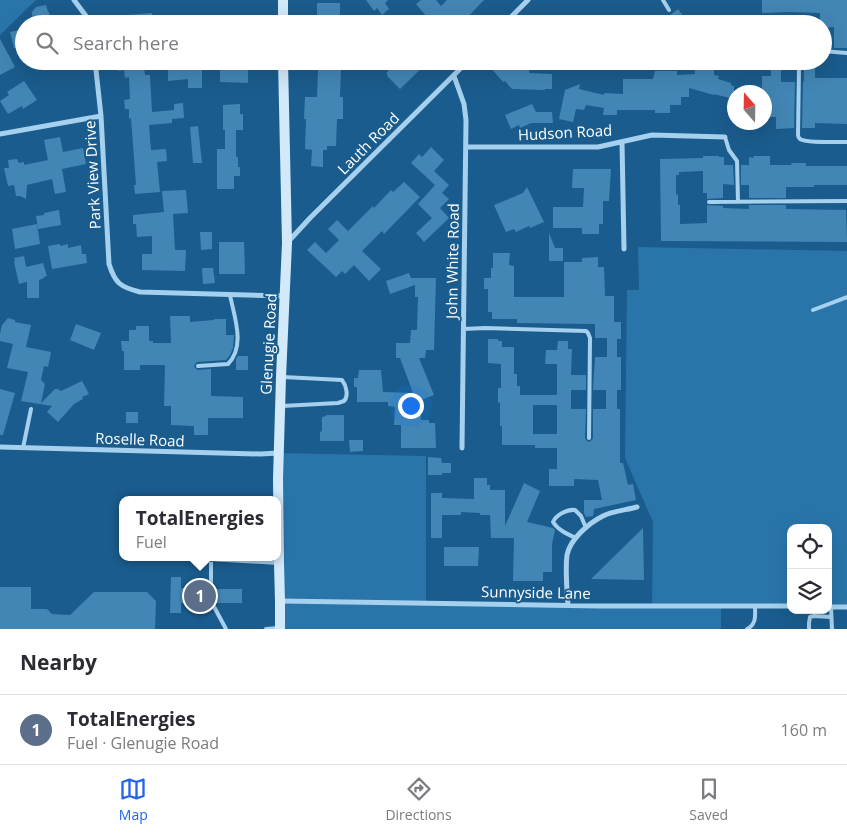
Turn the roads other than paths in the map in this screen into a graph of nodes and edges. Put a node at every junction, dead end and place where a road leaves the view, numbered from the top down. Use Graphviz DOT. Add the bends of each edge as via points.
graph roads {
  1 [pos="74,0"];
  2 [pos="282,0"];
  3 [pos="528,0"];
  4 [pos="662,0"];
  5 [pos="669,10"];
  6 [pos="85,15"];
  7 [pos="283,15"];
  8 [pos="513,15"];
  9 [pos="832,52"];
  10 [pos="847,53"];
  11 [pos="96,70"];
  12 [pos="283,70"];
  13 [pos="460,70"];
  14 [pos="799,70"];
  15 [pos="454,76"];
  16 [pos="101,116"];
  17 [pos="0,134"];
  18 [pos="724,137"];
  19 [pos="622,142"];
  20 [pos="847,142"];
  21 [pos="466,147"];
  22 [pos="847,201"];
  23 [pos="709,202"];
  24 [pos="738,202"];
  25 [pos="287,243"];
  26 [pos="624,249"];
  27 [pos="230,295"];
  28 [pos="285,296"];
  29 [pos="847,297"];
  30 [pos="813,310"];
  31 [pos="463,329"];
  32 [pos="198,366"];
  33 [pos="281,377"];
  34 [pos="280,406"];
  35 [pos="30,409"];
  36 [pos="589,438"];
  37 [pos="0,447"];
  38 [pos="22,448"];
  39 [pos="462,448"];
  40 [pos="279,453"];
  41 [pos="279,496"];
  42 [pos="637,507"];
  43 [pos="586,528"];
  44 [pos="576,538"];
  45 [pos="211,561"];
  46 [pos="252,561"];
  47 [pos="279,563"];
  48 [pos="211,589"];
  49 [pos="280,601"];
  50 [pos="212,603"];
  51 [pos="568,605"];
  52 [pos="755,606"];
  53 [pos="787,606"];
  54 [pos="832,607"];
  55 [pos="847,607"];
  56 [pos="831,614"];
  57 [pos="831,617"];
  58 [pos="280,628"];
  59 [pos="226,629"];
  60 [pos="266,629"];
  61 [pos="747,629"];
  62 [pos="809,629"];
  63 [pos="832,629"];
  1 -- 6 [label="street"];
  2 -- 7 [label="street"];
  3 -- 8 [label="street"];
  4 -- 5 [label="lane"];
  9 -- 10 [label="lane"];
  11 -- 16 [label="street, Park View Drive"];
  12 -- 25 [label="street, Glenugie Road"];
  13 -- 15 [label="street, Lauth Road"];
  14 -- 20 [label="lane" via="799,138"];
  15 -- 21 [label="street, John White Road" via="464,104"];
  15 -- 25 [label="street, Lauth Road"];
  16 -- 17 [label="street"];
  16 -- 27 [label="street, Park View Drive" via="109,264 119,285 140,292"];
  18 -- 19 [label="street, Hudson Road" via="652,135"];
  18 -- 24 [label="lane" via="737,161"];
  19 -- 21 [label="street, Hudson Road" via="598,146"];
  19 -- 26 [label="street"];
  21 -- 31 [label="street, John White Road"];
  22 -- 24 [label="lane"];
  23 -- 24 [label="lane"];
  25 -- 28 [label="street, Glenugie Road"];
  27 -- 28 [label="street"];
  27 -- 32 [label="lane" via="237,330 234,357 228,364"];
  28 -- 33 [label="street, Glenugie Road"];
  29 -- 30 [label="lane"];
  31 -- 36 [label="lane" via="586,331 590,338"];
  31 -- 39 [label="street, John White Road"];
  33 -- 34 [label="street, Glenugie Road"];
  33 -- 34 [label="lane" via="342,380 347,397 338,403"];
  34 -- 40 [label="street, Glenugie Road"];
  35 -- 38 [label="lane"];
  37 -- 38 [label="street, Roselle Road"];
  38 -- 40 [label="street, Roselle Road"];
  40 -- 41 [label="street, Glenugie Road"];
  42 -- 43 [label="street" via="602,517"];
  43 -- 44 [label="street"];
  43 -- 44 [label="lane" via="575,510 555,517 555,526"];
  44 -- 51 [label="street" via="567,556"];
  45 -- 48 [label="lane"];
  46 -- 47 [label="lane"];
  47 -- 49 [label="street, Glenugie Road"];
  49 -- 51 [label="street, Sunnyside Lane"];
  49 -- 58 [label="street, Glenugie Road"];
  50 -- 59 [label="lane"];
  51 -- 52 [label="street, Sunnyside Lane"];
  52 -- 53 [label="street, Sunnyside Lane"];
  52 -- 61 [label="lane" via="755,621"];
  54 -- 55 [label="street"];
  56 -- 57 [label="lane"];
  57 -- 62 [label="lane" via="812,617"];
  57 -- 63 [label="lane"];
  58 -- 60 [label="lane"];
}
